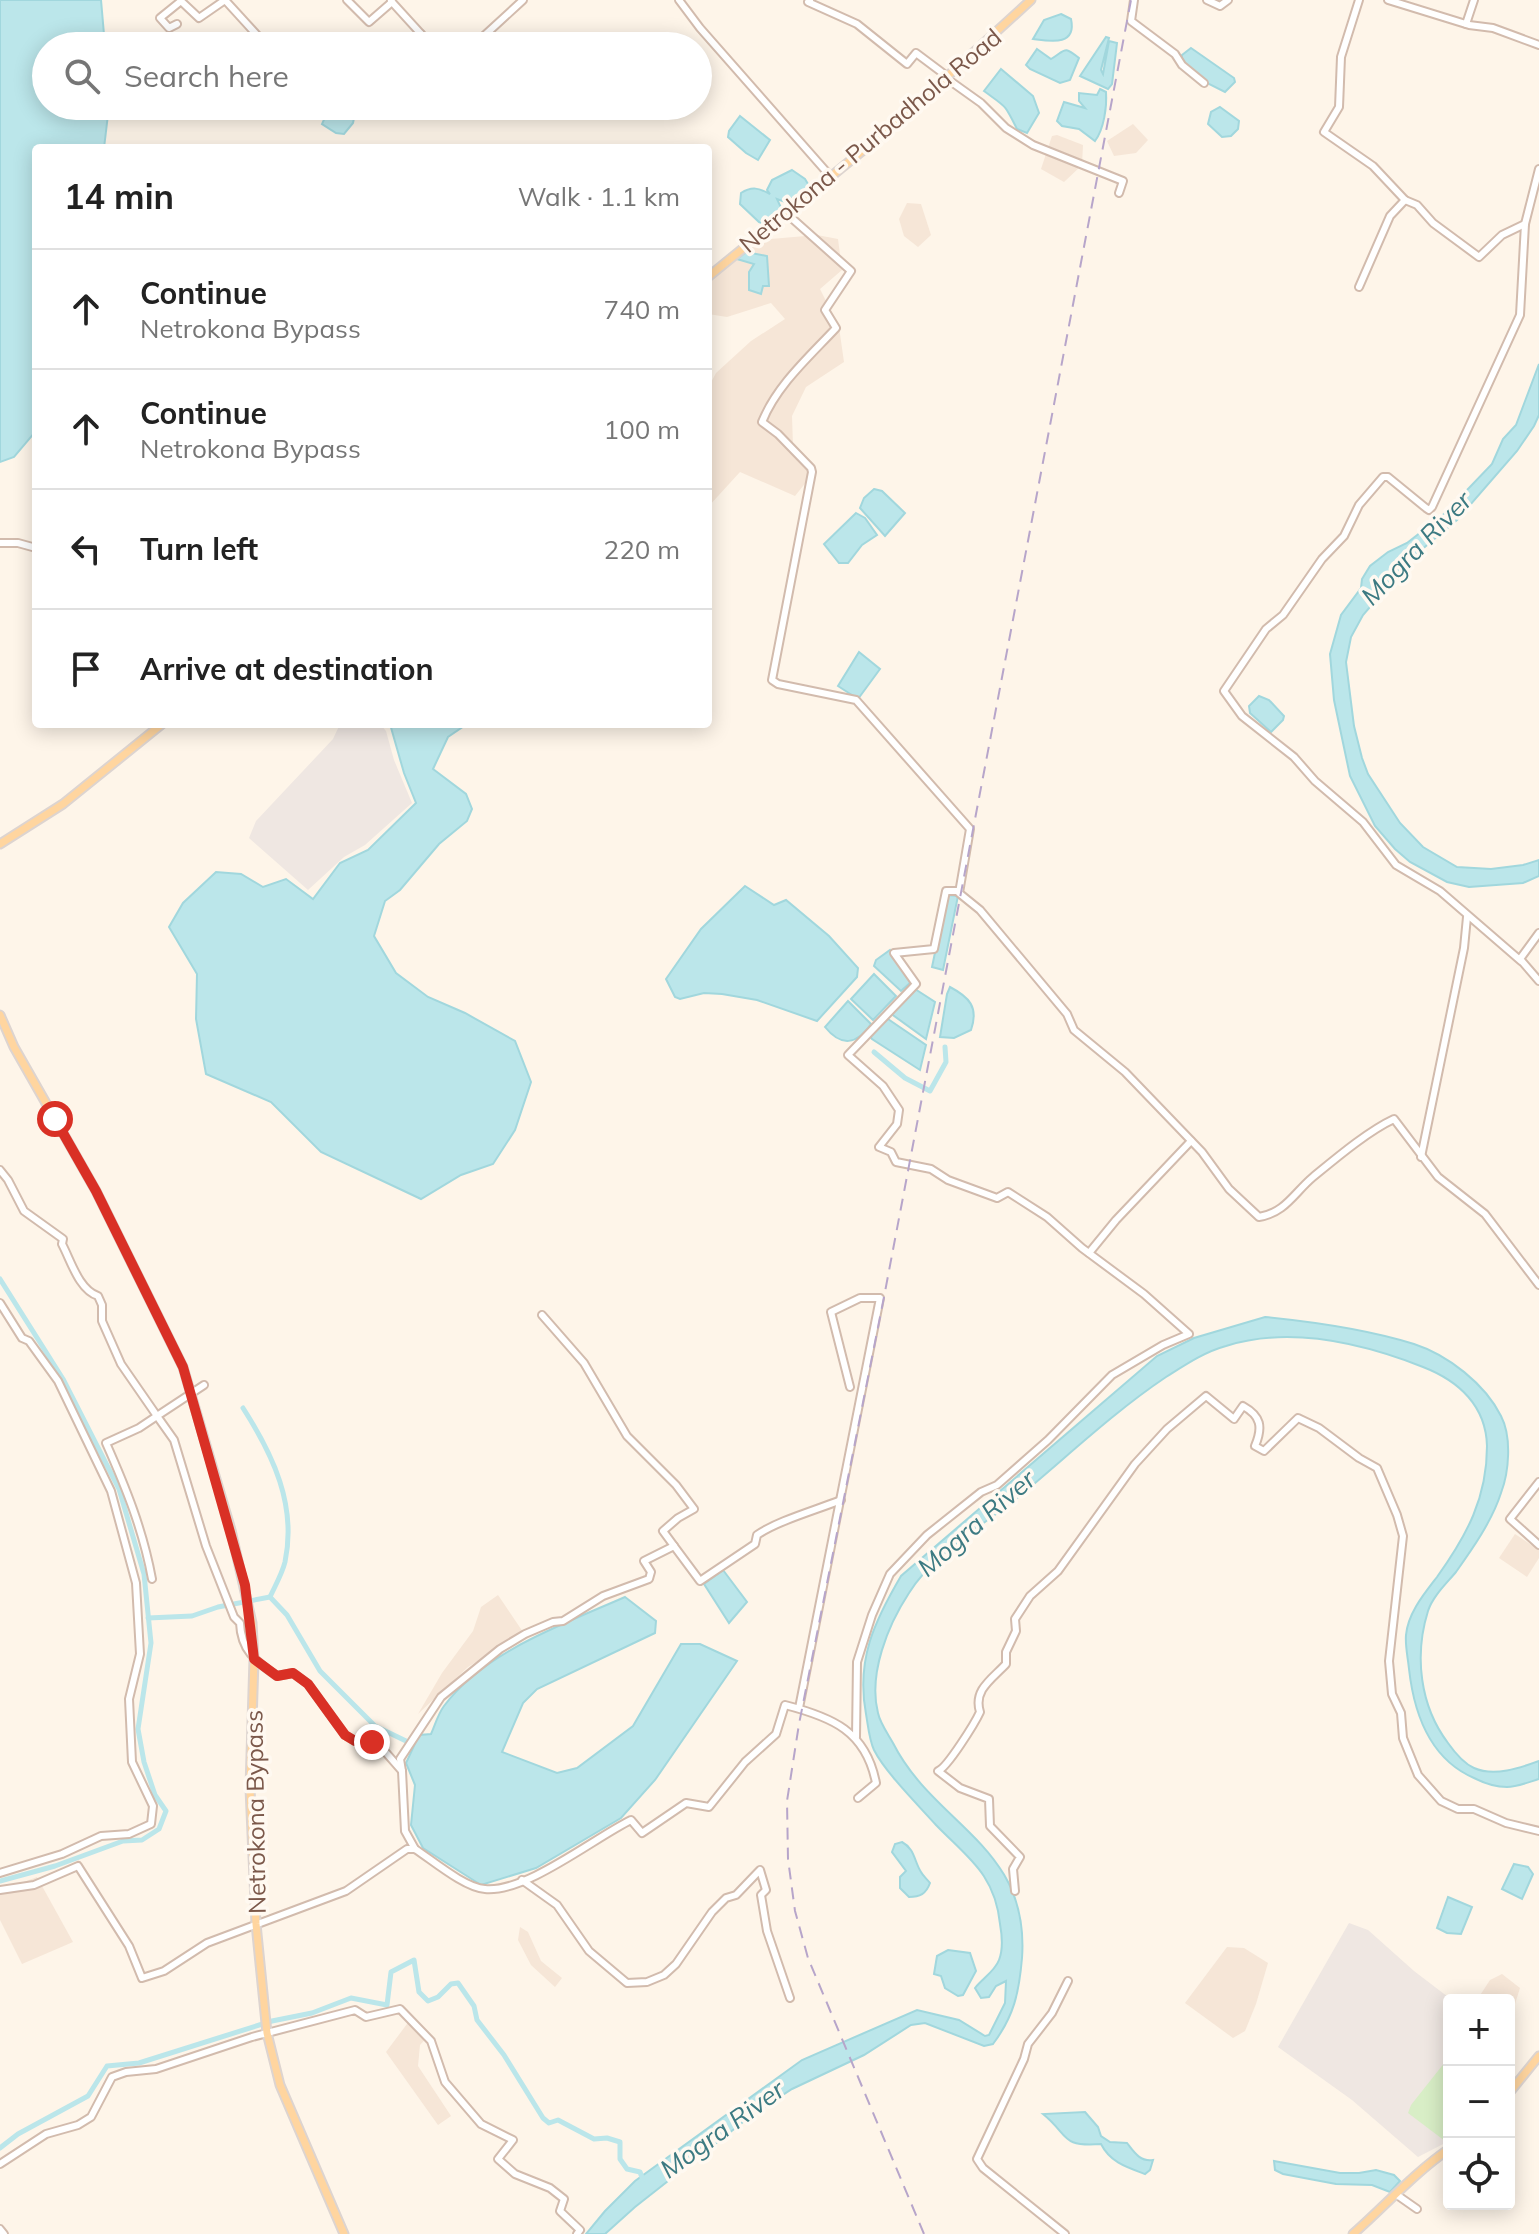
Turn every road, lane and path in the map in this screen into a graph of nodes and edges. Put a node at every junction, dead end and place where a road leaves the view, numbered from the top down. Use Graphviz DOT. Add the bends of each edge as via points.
graph roads {
  1 [pos="347,0"];
  2 [pos="523,0"];
  3 [pos="679,0"];
  4 [pos="810,0"];
  5 [pos="1031,0"];
  6 [pos="1134,0"];
  7 [pos="1207,0"];
  8 [pos="1228,0"];
  9 [pos="1359,0"];
  10 [pos="1388,0"];
  11 [pos="1474,0"];
  12 [pos="391,1"];
  13 [pos="177,24"];
  14 [pos="1466,24"];
  15 [pos="254,32"];
  16 [pos="419,32"];
  17 [pos="488,32"];
  18 [pos="704,32"];
  19 [pos="712,42"];
  20 [pos="1539,45"];
  21 [pos="947,78"];
  22 [pos="1204,83"];
  23 [pos="1539,169"];
  24 [pos="831,177"];
  25 [pos="1119,193"];
  26 [pos="1405,200"];
  27 [pos="786,213"];
  28 [pos="1525,224"];
  29 [pos="712,274"];
  30 [pos="1359,287"];
  31 [pos="0,543"];
  32 [pos="32,547"];
  33 [pos="157,728"];
  34 [pos="0,844"];
  35 [pos="959,891"];
  36 [pos="1467,916"];
  37 [pos="1539,933"];
  38 [pos="1521,961"];
  39 [pos="1539,981"];
  40 [pos="0,1015"];
  41 [pos="1191,1141"];
  42 [pos="1421,1157"];
  43 [pos="0,1170"];
  44 [pos="1089,1253"];
  45 [pos="1539,1285"];
  46 [pos="0,1303"];
  47 [pos="542,1315"];
  48 [pos="204,1385"];
  49 [pos="850,1387"];
  50 [pos="157,1416"];
  51 [pos="1539,1482"];
  52 [pos="841,1500"];
  53 [pos="1539,1545"];
  54 [pos="674,1546"];
  55 [pos="152,1579"];
  56 [pos="254,1659"];
  57 [pos="799,1708"];
  58 [pos="856,1737"];
  59 [pos="402,1771"];
  60 [pos="858,1798"];
  61 [pos="1539,1831"];
  62 [pos="415,1849"];
  63 [pos="0,1873"];
  64 [pos="522,1880"];
  65 [pos="0,1890"];
  66 [pos="1015,1891"];
  67 [pos="256,1924"];
  68 [pos="1068,1981"];
  69 [pos="790,1998"];
  70 [pos="267,2033"];
  71 [pos="1539,2056"];
  72 [pos="1515,2086"];
  73 [pos="1443,2153"];
  74 [pos="0,2164"];
  75 [pos="1397,2195"];
  76 [pos="1417,2209"];
  77 [pos="0,2229"];
  78 [pos="4,2234"];
  79 [pos="344,2234"];
  80 [pos="577,2234"];
  81 [pos="1065,2234"];
  82 [pos="1353,2234"];
  1 -- 12 [label="street" via="369,22"];
  2 -- 17 [label="street"];
  3 -- 18 [label="street"];
  4 -- 21 [label="street" via="857,24 907,64 916,53"];
  5 -- 21 [label="main road, Netrokona - Purbadhola Road"];
  6 -- 22 [label="street" via="1131,21"];
  7 -- 8 [label="street" via="1220,6"];
  9 -- 26 [label="street" via="1341,57 1339,107 1324,132 1373,166"];
  10 -- 14 [label="street"];
  11 -- 14 [label="street"];
  12 -- 16 [label="street"];
  13 -- 15 [label="street" via="169,28 160,18 181,1 199,18 225,0"];
  14 -- 20 [label="street"];
  19 -- 24 [label="street"];
  21 -- 24 [label="main road, Netrokona - Purbadhola Road"];
  21 -- 25 [label="street" via="1033,145 1123,181"];
  23 -- 28 [label="street"];
  24 -- 27 [label="main road, Netrokona - Purbadhola Road"];
  26 -- 28 [label="street" via="1479,257 1502,235"];
  26 -- 30 [label="street" via="1390,216"];
  27 -- 29 [label="main road, Netrokona - Purbadhola Road"];
  27 -- 35 [label="street" via="851,271 825,310 836,328 783,386 762,422 812,472 771,678 778,684 856,700 969,828"];
  28 -- 36 [label="street" via="1517,325 1432,507 1429,510 1383,477 1224,691 1242,716 1363,822 1396,865 1440,891"];
  31 -- 32 [label="street"];
  33 -- 34 [label="main road" via="63,804"];
  35 -- 41 [label="street" via="1064,1011 1074,1030 1125,1072"];
  35 -- 44 [label="street" via="946,891 934,949 894,953 916,984 848,1055 883,1086 899,1110 897,1124 879,1147 888,1149 896,1162 931,1169 997,1198 1008,1192"];
  36 -- 38 [label="street"];
  36 -- 42 [label="street"];
  37 -- 38 [label="street"];
  38 -- 39 [label="street"];
  40 -- 56 [label="main road, Netrokona Bypass" via="183,1367 246,1591"];
  41 -- 42 [label="street" via="1259,1217 1272,1215 1294,1199 1311,1178 1390,1120 1396,1120"];
  41 -- 44 [label="street"];
  42 -- 45 [label="street" via="1485,1214"];
  43 -- 50 [label="street" via="24,1211 63,1239 80,1281 98,1296 102,1321 121,1364"];
  44 -- 58 [label="street" via="1189,1334 1112,1375 1048,1440 927,1535 890,1574 857,1662"];
  46 -- 63 [label="street" via="58,1381 111,1491 136,1583 140,1654 129,1699 132,1762 153,1806 151,1824 129,1834 101,1836"];
  47 -- 54 [label="street" via="584,1363 627,1436 694,1509 663,1531"];
  48 -- 50 [label="street"];
  49 -- 52 [label="street" via="831,1312 860,1298 880,1298"];
  50 -- 55 [label="street" via="106,1443 133,1504"];
  50 -- 56 [label="street" via="174,1440 206,1546 240,1623 241,1639"];
  51 -- 53 [label="street" via="1510,1519"];
  52 -- 54 [label="street" via="771,1526 757,1535 755,1544 700,1581"];
  52 -- 57 [label="street"];
  54 -- 59 [label="street" via="644,1561 649,1579 525,1634 467,1673 419,1728 400,1759"];
  56 -- 59 [label="street" via="277,1676 293,1673 308,1684 345,1735 381,1747"];
  56 -- 67 [label="main road, Netrokona Bypass" via="250,1788"];
  57 -- 58 [label="street" via="837,1722"];
  57 -- 64 [label="street" via="785,1705 776,1734 709,1807 686,1803 642,1833 631,1820"];
  58 -- 60 [label="street" via="876,1783"];
  59 -- 62 [label="street" via="405,1831"];
  61 -- 66 [label="street" via="1474,1809 1458,1809 1441,1801 1418,1775 1392,1694 1388,1654 1403,1536 1377,1468 1298,1418 1264,1451 1255,1446 1261,1430 1252,1412 1243,1406 1234,1419 1206,1396 1135,1464 1058,1571 1030,1596 1015,1619 1006,1664 981,1689 973,1728 945,1769 938,1771 960,1788 989,1799 990,1826 1020,1857 1013,1869"];
  62 -- 64 [label="street" via="484,1889"];
  62 -- 67 [label="street" via="407,1849 346,1891"];
  64 -- 69 [label="street" via="557,1905 589,1951 627,1983 664,1975 712,1912 760,1870 767,1931"];
  65 -- 67 [label="street" via="34,1885 78,1866 129,1946 142,1978"];
  67 -- 70 [label="main road, Netrokona Bypass"];
  68 -- 81 [label="street" via="1028,2044 977,2159"];
  70 -- 74 [label="street" via="166,2067 112,2077 91,2117 46,2134"];
  70 -- 79 [label="main road" via="280,2085"];
  70 -- 80 [label="street" via="355,2010 366,2017 400,2009 431,2041 445,2082 481,2124 513,2140 498,2159 515,2174 564,2199 560,2211 580,2230"];
  71 -- 72 [label="main road"];
  73 -- 75 [label="main road"];
  75 -- 76 [label="street"];
  75 -- 82 [label="main road"];
  77 -- 78 [label="street"];
}
